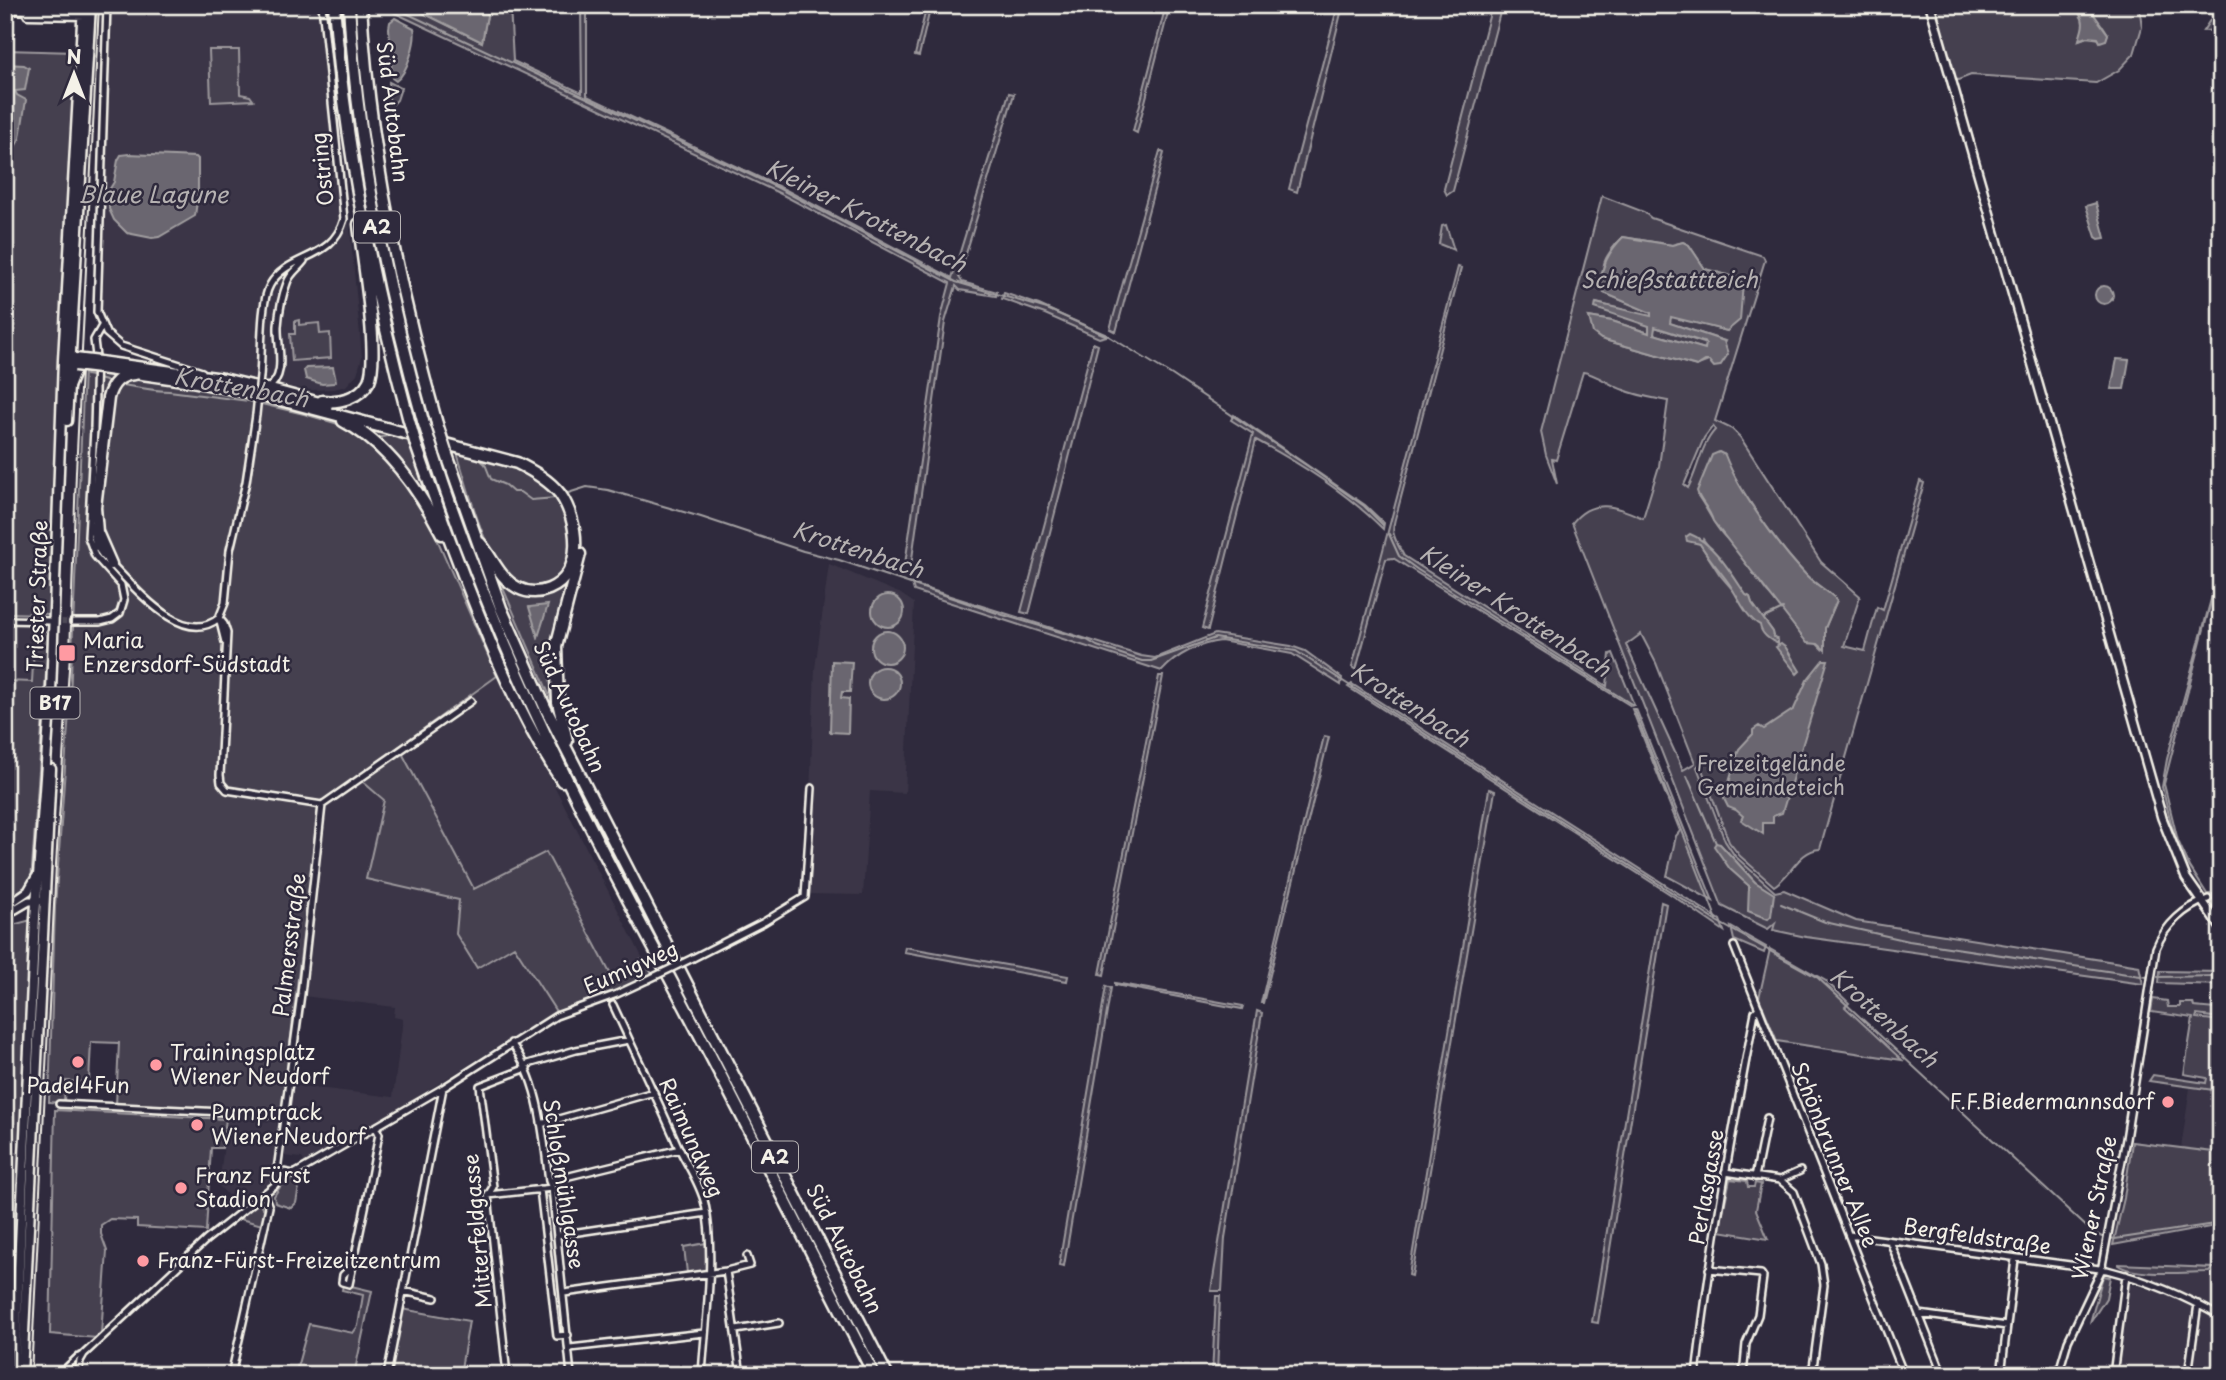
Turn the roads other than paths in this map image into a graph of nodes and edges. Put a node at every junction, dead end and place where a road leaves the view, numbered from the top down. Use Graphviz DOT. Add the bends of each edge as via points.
graph roads {
  1 [pos="107,5"];
  2 [pos="322,5"];
  3 [pos="334,5"];
  4 [pos="349,5"];
  5 [pos="361,5"];
  6 [pos="1927,5"];
  7 [pos="86,10"];
  8 [pos="5,11"];
  9 [pos="353,160"];
  10 [pos="306,259"];
  11 [pos="102,326"];
  12 [pos="74,361"];
  13 [pos="100,364"];
  14 [pos="153,375"];
  15 [pos="223,379"];
  16 [pos="68,387"];
  17 [pos="267,388"];
  18 [pos="307,403"];
  19 [pos="566,499"];
  20 [pos="89,514"];
  21 [pos="474,537"];
  22 [pos="457,561"];
  23 [pos="111,564"];
  24 [pos="219,618"];
  25 [pos="5,620"];
  26 [pos="50,621"];
  27 [pos="73,622"];
  28 [pos="471,701"];
  29 [pos="573,762"];
  30 [pos="812,788"];
  31 [pos="576,800"];
  32 [pos="322,805"];
  33 [pos="38,874"];
  34 [pos="22,895"];
  35 [pos="40,899"];
  36 [pos="2204,901"];
  37 [pos="21,906"];
  38 [pos="5,907"];
  39 [pos="5,915"];
  40 [pos="35,918"];
  41 [pos="2221,928"];
  42 [pos="1734,946"];
  43 [pos="613,1005"];
  44 [pos="1759,1008"];
  45 [pos="629,1040"];
  46 [pos="512,1043"];
  47 [pos="526,1066"];
  48 [pos="443,1088"];
  49 [pos="654,1092"];
  50 [pos="59,1104"];
  51 [pos="284,1115"];
  52 [pos="1767,1118"];
  53 [pos="541,1124"];
  54 [pos="376,1128"];
  55 [pos="680,1149"];
  56 [pos="277,1171"];
  57 [pos="1800,1171"];
  58 [pos="1725,1172"];
  59 [pos="1755,1177"];
  60 [pos="1780,1180"];
  61 [pos="549,1181"];
  62 [pos="552,1188"];
  63 [pos="540,1189"];
  64 [pos="264,1195"];
  65 [pos="488,1195"];
  66 [pos="707,1213"];
  67 [pos="25,1229"];
  68 [pos="1849,1235"];
  69 [pos="558,1236"];
  70 [pos="1890,1241"];
  71 [pos="747,1256"];
  72 [pos="2015,1259"];
  73 [pos="353,1265"];
  74 [pos="1709,1269"];
  75 [pos="726,1271"];
  76 [pos="2102,1271"];
  77 [pos="709,1273"];
  78 [pos="2126,1275"];
  79 [pos="403,1291"];
  80 [pos="564,1293"];
  81 [pos="435,1298"];
  82 [pos="2198,1304"];
  83 [pos="1919,1314"];
  84 [pos="2221,1317"];
  85 [pos="779,1322"];
  86 [pos="2007,1326"];
  87 [pos="736,1331"];
  88 [pos="704,1333"];
  89 [pos="568,1335"];
  90 [pos="570,1348"];
  91 [pos="85,1354"];
  92 [pos="61,1374"];
  93 [pos="14,1375"];
  94 [pos="22,1375"];
  95 [pos="78,1375"];
  96 [pos="230,1375"];
  97 [pos="387,1375"];
  98 [pos="507,1375"];
  99 [pos="571,1375"];
  100 [pos="702,1375"];
  101 [pos="741,1375"];
  102 [pos="874,1375"];
  103 [pos="887,1375"];
  104 [pos="1696,1375"];
  105 [pos="1743,1375"];
  106 [pos="1812,1375"];
  107 [pos="1905,1375"];
  108 [pos="1943,1375"];
  109 [pos="2001,1375"];
  110 [pos="2058,1375"];
  111 [pos="2113,1375"];
  112 [pos="2189,1375"];
  1 -- 11 [label="street" via="96,305"];
  2 -- 10 [label="street, Ostring" via="344,219 333,241"];
  3 -- 9 [label="highway"];
  4 -- 31 [label="highway, Süd Autobahn / A2, bridge" via="373,209 423,421 450,507 495,622"];
  5 -- 21 [label="highway, Süd Autobahn / A2, bridge" via="383,196 402,290 436,424"];
  6 -- 36 [label="main road" via="2162,818 2178,862"];
  7 -- 8 [label="main road"];
  7 -- 12 [label="main road, Triester Straße / B17"];
  7 -- 12 [label="main road" via="71,342"];
  9 -- 18 [label="highway" via="372,370 368,382 351,398"];
  9 -- 22 [label="highway, bridge" via="376,285 408,417"];
  10 -- 17 [label="street" via="286,284 278,328 279,371"];
  10 -- 24 [label="street, Ostring, bridge" via="279,274 265,298 257,415"];
  11 -- 15 [label="street" via="121,345"];
  11 -- 20 [label="street" via="94,340"];
  12 -- 13 [label="highway, bridge"];
  12 -- 16 [label="highway"];
  12 -- 33 [label="main road, Triester Straße / B17"];
  13 -- 14 [label="highway"];
  13 -- 15 [label="main road"];
  14 -- 18 [label="highway"];
  14 -- 23 [label="highway" via="119,379 108,398 96,520 100,544"];
  15 -- 17 [label="main road"];
  16 -- 35 [label="main road, Triester Straße / B17" via="60,613"];
  17 -- 18 [label="highway"];
  18 -- 19 [label="highway" via="517,457 545,472"];
  18 -- 22 [label="highway" via="366,435 397,465"];
  19 -- 21 [label="highway" via="574,531 573,558 563,580 544,592 519,589 507,581"];
  19 -- 29 [label="highway" via="580,530 580,552 559,627 555,664 558,702"];
  20 -- 23 [label="street" via="96,546"];
  20 -- 27 [label="street" via="92,551 121,585 124,600 120,613 112,619"];
  21 -- 29 [label="highway, Süd Autobahn / A2" via="501,608"];
  22 -- 31 [label="highway" via="516,699"];
  23 -- 24 [label="street" via="172,619 197,626"];
  24 -- 32 [label="street" via="227,633 222,787"];
  25 -- 26 [label="street"];
  28 -- 32 [label="street"];
  29 -- 103 [label="highway, Süd Autobahn / A2"];
  30 -- 46 [label="street, Eumigweg, bridge" via="806,897 647,980 556,1016"];
  31 -- 102 [label="highway, Süd Autobahn / A2"];
  32 -- 51 [label="street, Palmersstraße"];
  33 -- 34 [label="main road"];
  33 -- 35 [label="main road, Triester Straße / B17"];
  34 -- 35 [label="main road"];
  34 -- 38 [label="main road"];
  35 -- 37 [label="main road"];
  35 -- 40 [label="main road, Triester Straße / B17"];
  35 -- 67 [label="main road, Triester Straße / B17"];
  36 -- 41 [label="main road"];
  36 -- 76 [label="street, Wiener Straße" via="2170,925 2156,948"];
  37 -- 39 [label="main road"];
  37 -- 40 [label="main road"];
  40 -- 67 [label="main road, Triester Straße / B17"];
  42 -- 44 [label="street, Schönbrunner Allee"];
  43 -- 45 [label="street, Raimundweg"];
  44 -- 58 [label="street, Perlasgasse"];
  44 -- 68 [label="street, Schönbrunner Allee"];
  45 -- 47 [label="street" via="576,1049"];
  45 -- 49 [label="street, Raimundweg"];
  46 -- 47 [label="street, Schloßmühlgasse"];
  46 -- 48 [label="street, Eumigweg"];
  47 -- 53 [label="street, Schloßmühlgasse"];
  47 -- 65 [label="street, Mitterfeldgasse" via="480,1086 492,1188"];
  48 -- 54 [label="street, Eumigweg"];
  48 -- 79 [label="street"];
  49 -- 53 [label="street"];
  49 -- 55 [label="street, Raimundweg"];
  50 -- 51 [label="street"];
  51 -- 56 [label="street, Palmersstraße"];
  52 -- 59 [label="street"];
  53 -- 61 [label="street, Schloßmühlgasse"];
  54 -- 56 [label="street, Eumigweg" via="294,1174"];
  54 -- 73 [label="street" via="379,1134"];
  55 -- 61 [label="street"];
  55 -- 66 [label="street, Raimundweg" via="702,1192"];
  56 -- 64 [label="street" via="275,1185"];
  57 -- 60 [label="street"];
  58 -- 59 [label="street"];
  58 -- 74 [label="street, Perlasgasse"];
  59 -- 60 [label="street"];
  60 -- 106 [label="street" via="1794,1192 1821,1264 1824,1285"];
  61 -- 62 [label="street, Schloßmühlgasse"];
  62 -- 63 [label="street"];
  62 -- 69 [label="street, Schloßmühlgasse"];
  63 -- 65 [label="street"];
  63 -- 89 [label="street, Schloßmühlgasse" via="557,1336"];
  64 -- 91 [label="street" via="206,1240"];
  64 -- 96 [label="street" via="270,1207"];
  65 -- 98 [label="street, Mitterfeldgasse"];
  66 -- 69 [label="street"];
  66 -- 77 [label="street, Raimundweg"];
  67 -- 93 [label="main road, B17"];
  67 -- 94 [label="main road, B17"];
  68 -- 70 [label="street, Bergfeldstraße"];
  68 -- 107 [label="street, Schönbrunner Allee"];
  69 -- 80 [label="street, Schloßmühlgasse"];
  70 -- 72 [label="street, Bergfeldstraße"];
  70 -- 83 [label="street"];
  71 -- 75 [label="street" via="750,1265"];
  72 -- 76 [label="street, Bergfeldstraße"];
  72 -- 86 [label="street"];
  74 -- 104 [label="street, Perlasgasse"];
  74 -- 105 [label="street" via="1763,1277"];
  75 -- 77 [label="street"];
  75 -- 87 [label="street"];
  76 -- 78 [label="street, Bergfeldstraße"];
  76 -- 110 [label="street, Wiener Straße" via="2068,1341"];
  77 -- 80 [label="street"];
  77 -- 88 [label="street, Raimundweg"];
  78 -- 82 [label="street, Bergfeldstraße"];
  78 -- 111 [label="street"];
  79 -- 81 [label="street"];
  79 -- 97 [label="street"];
  80 -- 89 [label="street, Schloßmühlgasse"];
  82 -- 84 [label="street, Bergfeldstraße"];
  82 -- 112 [label="street"];
  83 -- 86 [label="street"];
  83 -- 108 [label="street"];
  85 -- 87 [label="street"];
  86 -- 109 [label="street"];
  87 -- 101 [label="street"];
  88 -- 90 [label="street"];
  88 -- 100 [label="street, Raimundweg"];
  89 -- 90 [label="street, Schloßmühlgasse"];
  90 -- 99 [label="street, Schloßmühlgasse"];
  91 -- 92 [label="street"];
  91 -- 95 [label="street"];
}
